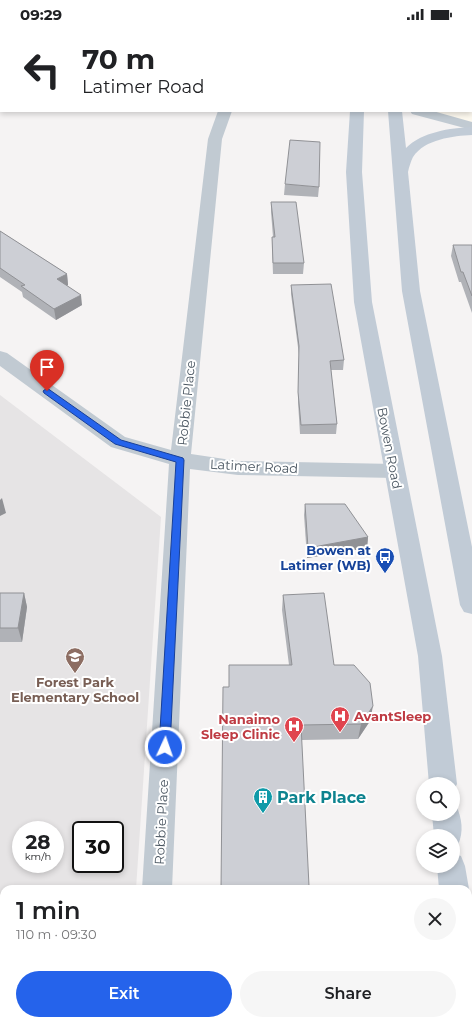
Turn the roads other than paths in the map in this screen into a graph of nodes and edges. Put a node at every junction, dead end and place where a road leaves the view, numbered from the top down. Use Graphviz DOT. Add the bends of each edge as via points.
graph roads {
  1 [pos="225,112"];
  2 [pos="357,112"];
  3 [pos="395,112"];
  4 [pos="421,112"];
  5 [pos="472,126"];
  6 [pos="472,131"];
  7 [pos="400,173"];
  8 [pos="0,357"];
  9 [pos="180,460"];
  10 [pos="395,471"];
  11 [pos="472,604"];
  12 [pos="442,777"];
  13 [pos="452,873"];
  14 [pos="157,885"];
  15 [pos="453,885"];
  1 -- 9 [label="street, Robbie Place" via="215,139"];
  2 -- 10 [label="main road, Bowen Road" via="354,172 363,302"];
  3 -- 7 [label="main road"];
  4 -- 5 [label="street"];
  6 -- 7 [label="main road" via="438,135 418,145 407,154"];
  7 -- 11 [label="main road" via="411,291"];
  8 -- 9 [label="street, Latimer Road" via="118,442"];
  9 -- 10 [label="street, Latimer Road" via="238,468"];
  9 -- 14 [label="street, Robbie Place"];
  10 -- 12 [label="main road, Bowen Road" via="430,656"];
  13 -- 15 [label="main road"];
}
